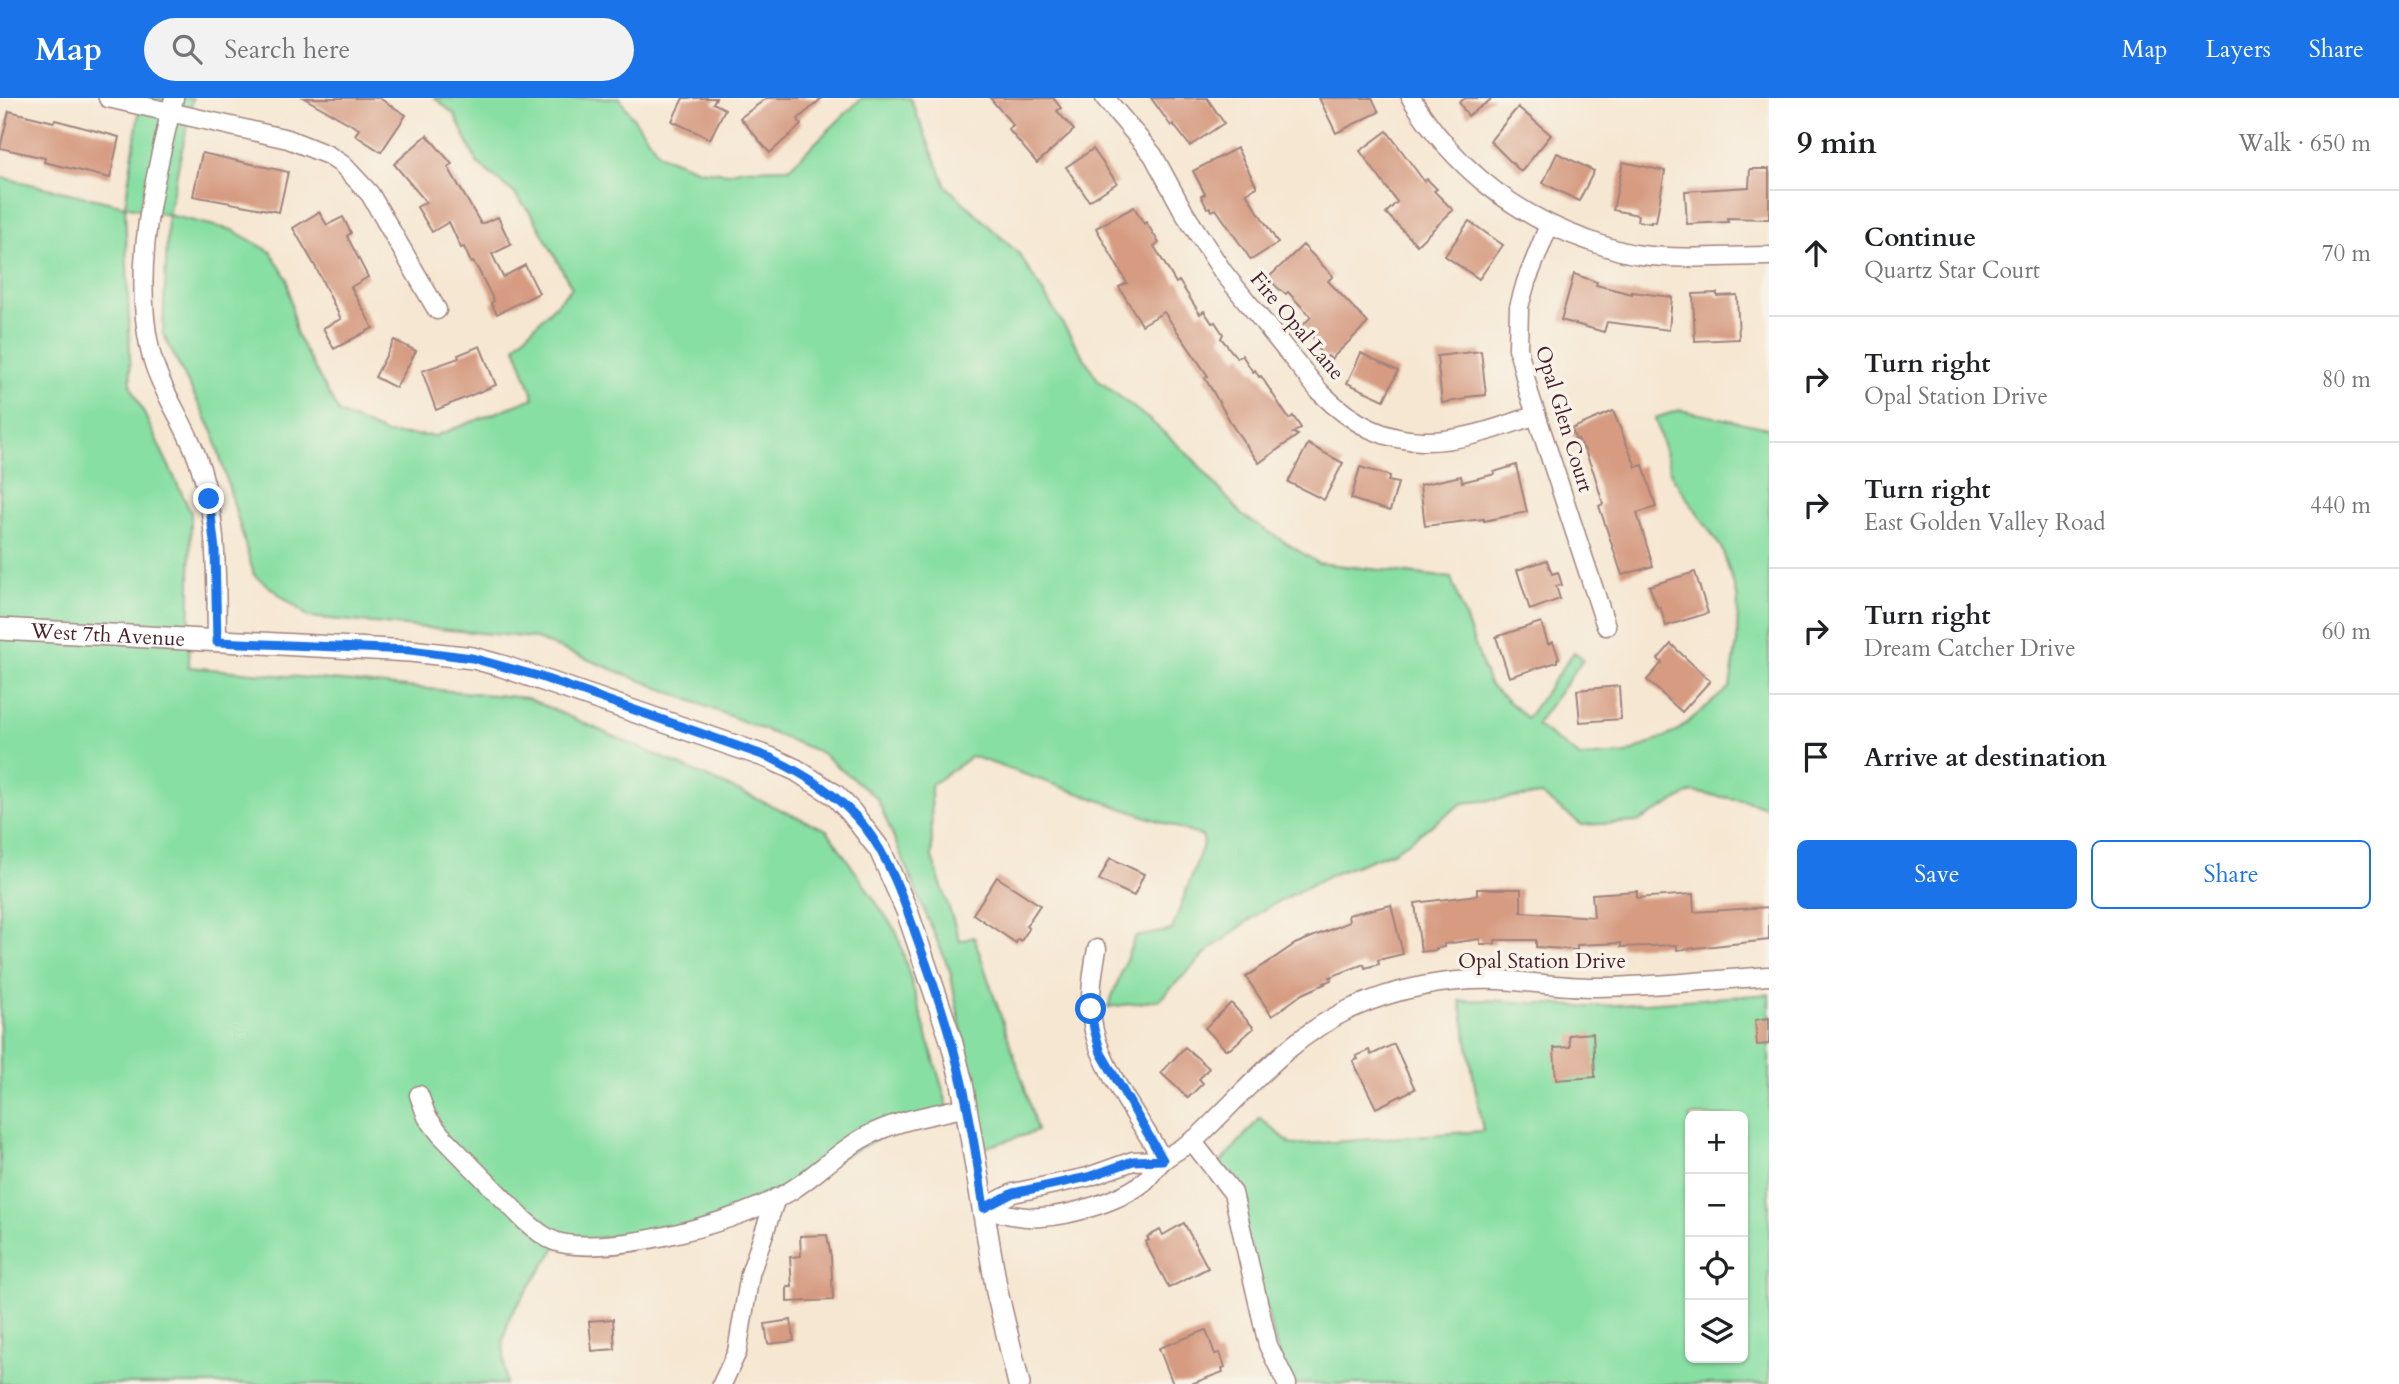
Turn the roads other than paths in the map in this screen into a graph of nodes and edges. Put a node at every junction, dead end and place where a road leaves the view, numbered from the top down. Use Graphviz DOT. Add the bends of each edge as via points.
graph roads {
  1 [pos="108,98"];
  2 [pos="1105,98"];
  3 [pos="1411,98"];
  4 [pos="172,106"];
  5 [pos="1549,225"];
  6 [pos="1769,256"];
  7 [pos="437,310"];
  8 [pos="1536,415"];
  9 [pos="1606,626"];
  10 [pos="0,629"];
  11 [pos="217,642"];
  12 [pos="1097,949"];
  13 [pos="1769,976"];
  14 [pos="419,1095"];
  15 [pos="967,1107"];
  16 [pos="1192,1142"];
  17 [pos="1163,1160"];
  18 [pos="776,1198"];
  19 [pos="984,1208"];
  20 [pos="722,1384"];
  21 [pos="1019,1384"];
  22 [pos="1287,1384"];
  1 -- 4 [label="street"];
  2 -- 8 [label="street, Fire Opal Lane" via="1153,155 1223,272 1337,409 1358,424 1412,441 1474,436"];
  3 -- 5 [label="street" via="1436,135 1480,180"];
  4 -- 7 [label="street" via="288,139 344,165 370,194"];
  4 -- 11 [label="street" via="145,237 146,327 157,373 196,453 209,499"];
  5 -- 6 [label="street" via="1638,255"];
  5 -- 8 [label="street, Opal Glen Court" via="1526,282 1517,325 1518,348"];
  8 -- 9 [label="street, Opal Glen Court"];
  10 -- 11 [label="main road, West 7th Avenue"];
  11 -- 15 [label="main road, West 7th Avenue" via="410,650 472,658 700,732 796,770 835,796 865,827 891,872 945,1021"];
  12 -- 17 [label="street" via="1091,1009 1101,1053"];
  13 -- 16 [label="street, Opal Station Drive" via="1599,987 1465,981 1403,991 1349,1010 1295,1043"];
  14 -- 18 [label="street" via="441,1135 525,1221 559,1242 587,1246 626,1243 713,1223"];
  15 -- 18 [label="street" via="890,1126 863,1138"];
  15 -- 19 [label="main road, West 7th Avenue"];
  16 -- 17 [label="street, Opal Station Drive"];
  16 -- 22 [label="street" via="1233,1193 1268,1345"];
  17 -- 19 [label="street, Opal Station Drive" via="1133,1161 1088,1177 1013,1193"];
  17 -- 19 [label="street, Opal Station Drive" via="1144,1181 1121,1196 1066,1213 1015,1216"];
  18 -- 20 [label="street" via="750,1274 737,1352"];
  19 -- 21 [label="main road, West 7th Avenue" via="997,1292"];
}
